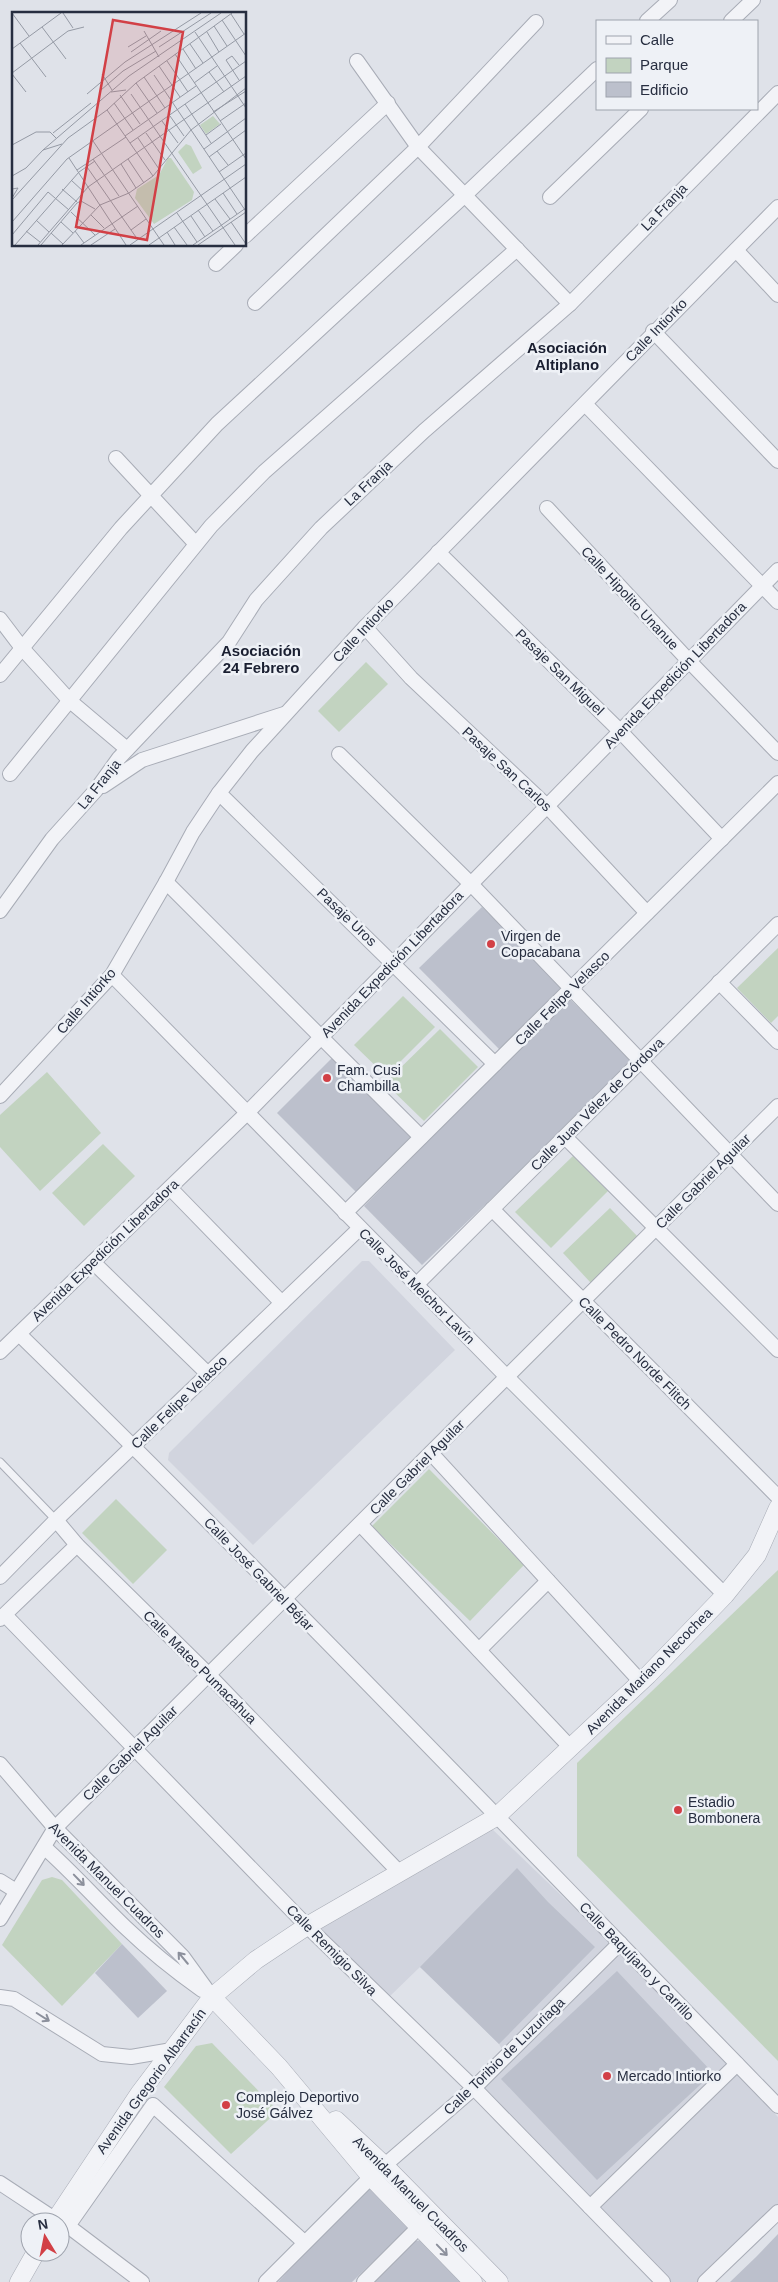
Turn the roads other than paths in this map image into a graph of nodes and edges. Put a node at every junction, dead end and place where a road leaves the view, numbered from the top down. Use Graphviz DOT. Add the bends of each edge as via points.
graph roads {
  1 [pos="670,0"];
  2 [pos="753,0"];
  3 [pos="648,20"];
  4 [pos="732,20"];
  5 [pos="536,22"];
  6 [pos="357,61"];
  7 [pos="596,70"];
  8 [pos="778,93"];
  9 [pos="388,102"];
  10 [pos="640,110"];
  11 [pos="418,146"];
  12 [pos="466,194"];
  13 [pos="550,197"];
  14 [pos="778,206"];
  15 [pos="246,235"];
  16 [pos="235,246"];
  17 [pos="517,249"];
  18 [pos="736,250"];
  19 [pos="216,264"];
  20 [pos="778,295"];
  21 [pos="255,303"];
  22 [pos="570,304"];
  23 [pos="653,332"];
  24 [pos="585,404"];
  25 [pos="116,458"];
  26 [pos="778,461"];
  27 [pos="150,496"];
  28 [pos="546,508"];
  29 [pos="196,544"];
  30 [pos="438,552"];
  31 [pos="778,570"];
  32 [pos="762,586"];
  33 [pos="778,602"];
  34 [pos="0,619"];
  35 [pos="365,627"];
  36 [pos="22,648"];
  37 [pos="689,661"];
  38 [pos="0,675"];
  39 [pos="70,700"];
  40 [pos="285,714"];
  41 [pos="620,731"];
  42 [pos="127,749"];
  43 [pos="778,753"];
  44 [pos="339,754"];
  45 [pos="10,774"];
  46 [pos="778,783"];
  47 [pos="96,790"];
  48 [pos="219,793"];
  49 [pos="547,806"];
  50 [pos="722,839"];
  51 [pos="166,882"];
  52 [pos="471,884"];
  53 [pos="0,911"];
  54 [pos="647,913"];
  55 [pos="778,924"];
  56 [pos="394,963"];
  57 [pos="112,974"];
  58 [pos="719,982"];
  59 [pos="572,988"];
  60 [pos="321,1037"];
  61 [pos="778,1042"];
  62 [pos="641,1060"];
  63 [pos="495,1064"];
  64 [pos="0,1096"];
  65 [pos="778,1106"];
  66 [pos="247,1113"];
  67 [pos="421,1137"];
  68 [pos="565,1137"];
  69 [pos="731,1153"];
  70 [pos="170,1188"];
  71 [pos="778,1204"];
  72 [pos="492,1209"];
  73 [pos="345,1213"];
  74 [pos="360,1228"];
  75 [pos="656,1228"];
  76 [pos="93,1262"];
  77 [pos="416,1285"];
  78 [pos="584,1300"];
  79 [pos="282,1304"];
  80 [pos="19,1334"];
  81 [pos="778,1350"];
  82 [pos="0,1352"];
  83 [pos="208,1374"];
  84 [pos="507,1377"];
  85 [pos="134,1446"];
  86 [pos="431,1453"];
  87 [pos="0,1462"];
  88 [pos="778,1498"];
  89 [pos="778,1508"];
  90 [pos="56,1520"];
  91 [pos="360,1524"];
  92 [pos="77,1545"];
  93 [pos="0,1577"];
  94 [pos="548,1580"];
  95 [pos="725,1595"];
  96 [pos="284,1599"];
  97 [pos="2,1617"];
  98 [pos="479,1650"];
  99 [pos="209,1675"];
  100 [pos="641,1682"];
  101 [pos="136,1748"];
  102 [pos="571,1748"];
  103 [pos="0,1764"];
  104 [pos="496,1817"];
  105 [pos="55,1828"];
  106 [pos="44,1847"];
  107 [pos="400,1873"];
  108 [pos="0,1881"];
  109 [pos="16,1891"];
  110 [pos="0,1919"];
  111 [pos="307,1926"];
  112 [pos="620,1943"];
  113 [pos="0,1997"];
  114 [pos="212,1997"];
  115 [pos="172,2050"];
  116 [pos="737,2064"];
  117 [pos="279,2067"];
  118 [pos="474,2088"];
  119 [pos="778,2106"];
  120 [pos="384,2165"];
  121 [pos="371,2177"];
  122 [pos="0,2183"];
  123 [pos="590,2207"];
  124 [pos="44,2212"];
  125 [pos="65,2212"];
  126 [pos="67,2212"];
  127 [pos="778,2212"];
  128 [pos="432,2214"];
  129 [pos="420,2227"];
  130 [pos="70,2230"];
  131 [pos="304,2242"];
  132 [pos="30,2262"];
  133 [pos="19,2282"];
  134 [pos="142,2282"];
  135 [pos="266,2282"];
  136 [pos="364,2282"];
  137 [pos="473,2282"];
  138 [pos="499,2282"];
  139 [pos="662,2282"];
  140 [pos="705,2282"];
  1 -- 3 [label="street"];
  2 -- 4 [label="street"];
  5 -- 11 [label="street"];
  6 -- 9 [label="street"];
  7 -- 12 [label="street"];
  8 -- 22 [label="street, La Franja"];
  9 -- 11 [label="street"];
  9 -- 15 [label="street"];
  10 -- 13 [label="street"];
  11 -- 12 [label="street"];
  11 -- 21 [label="street"];
  12 -- 17 [label="street"];
  12 -- 27 [label="street" via="224,418"];
  14 -- 18 [label="street, Calle Intiorko"];
  16 -- 19 [label="street"];
  17 -- 22 [label="street"];
  17 -- 29 [label="street" via="264,472"];
  18 -- 20 [label="street"];
  18 -- 23 [label="street, Calle Intiorko"];
  22 -- 42 [label="street, La Franja" via="424,431 321,528 256,600 229,642"];
  23 -- 24 [label="street, Calle Intiorko"];
  23 -- 26 [label="street"];
  24 -- 30 [label="street, Calle Intiorko"];
  24 -- 32 [label="street"];
  25 -- 27 [label="street"];
  27 -- 29 [label="street"];
  27 -- 36 [label="street"];
  28 -- 37 [label="street, Calle Hipolito Unanue"];
  29 -- 39 [label="street"];
  30 -- 35 [label="street, Calle Intiorko"];
  30 -- 41 [label="street, Pasaje San Miguel"];
  31 -- 32 [label="street, Avenida Expedición Libertadora"];
  32 -- 33 [label="street"];
  32 -- 37 [label="street, Avenida Expedición Libertadora"];
  34 -- 36 [label="street"];
  35 -- 40 [label="street, Calle Intiorko"];
  35 -- 49 [label="street, Pasaje San Carlos" via="411,678"];
  36 -- 38 [label="street"];
  36 -- 39 [label="street"];
  37 -- 41 [label="street, Avenida Expedición Libertadora"];
  37 -- 43 [label="street, Calle Hipolito Unanue"];
  39 -- 42 [label="street"];
  39 -- 45 [label="street"];
  40 -- 47 [label="street" via="142,760"];
  40 -- 48 [label="street, Calle Intiorko"];
  41 -- 49 [label="street, Avenida Expedición Libertadora"];
  41 -- 50 [label="street, Pasaje San Miguel"];
  42 -- 47 [label="street, La Franja"];
  44 -- 52 [label="street"];
  46 -- 50 [label="street, Calle Felipe Velasco"];
  47 -- 53 [label="street, La Franja" via="52,839"];
  48 -- 51 [label="street, Calle Intiorko"];
  48 -- 56 [label="street, Pasaje Uros"];
  49 -- 52 [label="street, Avenida Expedición Libertadora"];
  49 -- 54 [label="street, Pasaje San Carlos"];
  50 -- 54 [label="street, Calle Felipe Velasco"];
  51 -- 57 [label="street, Calle Intiorko"];
  51 -- 60 [label="street"];
  52 -- 56 [label="street, Avenida Expedición Libertadora"];
  52 -- 59 [label="street"];
  54 -- 59 [label="street, Calle Felipe Velasco"];
  55 -- 58 [label="street, Calle Juan Vélez de Córdova"];
  56 -- 60 [label="street, Avenida Expedición Libertadora"];
  56 -- 63 [label="street, Pasaje Uros"];
  57 -- 64 [label="street, Calle Intiorko"];
  57 -- 66 [label="street, Calle José Melchor Lavín"];
  58 -- 61 [label="street"];
  58 -- 62 [label="street, Calle Juan Vélez de Córdova"];
  59 -- 62 [label="street"];
  59 -- 63 [label="street, Calle Felipe Velasco"];
  60 -- 66 [label="street, Avenida Expedición Libertadora"];
  60 -- 67 [label="street"];
  62 -- 68 [label="street, Calle Juan Vélez de Córdova"];
  62 -- 69 [label="street"];
  63 -- 67 [label="street, Calle Felipe Velasco"];
  65 -- 69 [label="street, Calle Gabriel Aguilar"];
  66 -- 70 [label="street, Avenida Expedición Libertadora"];
  66 -- 73 [label="street, Calle José Melchor Lavín"];
  67 -- 73 [label="street, Calle Felipe Velasco"];
  68 -- 72 [label="street, Calle Juan Vélez de Córdova"];
  68 -- 75 [label="street"];
  69 -- 71 [label="street"];
  69 -- 75 [label="street, Calle Gabriel Aguilar"];
  70 -- 76 [label="street, Avenida Expedición Libertadora"];
  70 -- 79 [label="street"];
  72 -- 77 [label="street, Calle Juan Vélez de Córdova"];
  72 -- 78 [label="street, Calle Pedro Norde Flitch"];
  73 -- 74 [label="street, Calle José Melchor Lavín"];
  74 -- 77 [label="street, Calle José Melchor Lavín"];
  74 -- 79 [label="street, Calle Felipe Velasco"];
  75 -- 78 [label="street, Calle Gabriel Aguilar"];
  75 -- 81 [label="street"];
  76 -- 80 [label="street, Avenida Expedición Libertadora"];
  76 -- 83 [label="street"];
  77 -- 84 [label="street, Calle José Melchor Lavín"];
  78 -- 84 [label="street, Calle Gabriel Aguilar"];
  78 -- 88 [label="street, Calle Pedro Norde Flitch"];
  79 -- 83 [label="street, Calle Felipe Velasco"];
  80 -- 82 [label="street, Avenida Expedición Libertadora"];
  80 -- 85 [label="street, Calle José Gabriel Béjar"];
  83 -- 85 [label="street, Calle Felipe Velasco"];
  84 -- 86 [label="street, Calle Gabriel Aguilar"];
  84 -- 95 [label="street, Calle José Melchor Lavín"];
  85 -- 90 [label="street, Calle Felipe Velasco"];
  85 -- 96 [label="street, Calle José Gabriel Béjar"];
  86 -- 91 [label="street, Calle Gabriel Aguilar"];
  86 -- 94 [label="street"];
  87 -- 90 [label="lane, Calle Mateo Pumacahua"];
  89 -- 95 [label="street, Avenida Mariano Necochea" via="757,1555"];
  90 -- 92 [label="street, Calle Mateo Pumacahua"];
  90 -- 93 [label="street, Calle Felipe Velasco"];
  91 -- 96 [label="street, Calle Gabriel Aguilar"];
  91 -- 98 [label="street"];
  92 -- 97 [label="street"];
  92 -- 99 [label="street, Calle Mateo Pumacahua"];
  94 -- 98 [label="street"];
  94 -- 100 [label="street"];
  95 -- 100 [label="street, Avenida Mariano Necochea"];
  96 -- 99 [label="street, Calle Gabriel Aguilar"];
  96 -- 104 [label="street, Calle José Gabriel Béjar"];
  97 -- 101 [label="street, Calle Remigio Silva"];
  98 -- 102 [label="street"];
  99 -- 101 [label="street, Calle Gabriel Aguilar"];
  99 -- 107 [label="street, Calle Mateo Pumacahua"];
  100 -- 102 [label="street, Avenida Mariano Necochea"];
  101 -- 105 [label="street, Calle Gabriel Aguilar"];
  101 -- 111 [label="street, Calle Remigio Silva"];
  102 -- 104 [label="street, Avenida Mariano Necochea"];
  103 -- 105 [label="street, Avenida Manuel Cuadros"];
  104 -- 107 [label="street, Avenida Gregorio Albarracín"];
  104 -- 112 [label="street, Calle Baquíjano y Carrillo"];
  105 -- 106 [label="street, Calle Gabriel Aguilar"];
  114 -- 105 [label="street, Avenida Manuel Cuadros, one-way" via="183,1956"];
  106 -- 109 [label="street, Calle Gabriel Aguilar"];
  106 -- 114 [label="street, Avenida Manuel Cuadros, one-way" via="126,1928 174,1970"];
  107 -- 111 [label="street, Avenida Gregorio Albarracín"];
  108 -- 109 [label="street"];
  109 -- 110 [label="street, Calle Gabriel Aguilar"];
  111 -- 114 [label="street, Avenida Gregorio Albarracín" via="256,1960"];
  111 -- 118 [label="street, Calle Remigio Silva"];
  112 -- 116 [label="street, Calle Baquíjano y Carrillo"];
  112 -- 118 [label="street, Calle Toribio de Luzuriaga"];
  113 -- 115 [label="street, one-way" via="14,1999 102,2054 131,2058"];
  114 -- 115 [label="street, Avenida Gregorio Albarracín"];
  114 -- 117 [label="street, Avenida Manuel Cuadros"];
  115 -- 125 [label="street, Avenida Gregorio Albarracín" via="139,2094"];
  116 -- 119 [label="street, Calle Baquíjano y Carrillo"];
  116 -- 123 [label="street"];
  117 -- 120 [label="street, Avenida Manuel Cuadros"];
  117 -- 121 [label="street, Avenida Manuel Cuadros"];
  118 -- 120 [label="street, Calle Toribio de Luzuriaga"];
  118 -- 123 [label="street, Calle Remigio Silva"];
  120 -- 121 [label="street, Calle Toribio de Luzuriaga"];
  120 -- 128 [label="street, Avenida Manuel Cuadros"];
  121 -- 129 [label="street, Avenida Manuel Cuadros"];
  121 -- 131 [label="street, Calle Toribio de Luzuriaga"];
  122 -- 124 [label="street"];
  123 -- 139 [label="street, Calle Remigio Silva"];
  126 -- 131 [label="street" via="153,2105"];
  127 -- 140 [label="street"];
  128 -- 129 [label="street"];
  128 -- 138 [label="street, Avenida Manuel Cuadros"];
  129 -- 136 [label="street"];
  129 -- 137 [label="street, Avenida Manuel Cuadros, one-way"];
  130 -- 134 [label="street"];
  131 -- 135 [label="street, Calle Toribio de Luzuriaga"];
  132 -- 133 [label="street"];
}
